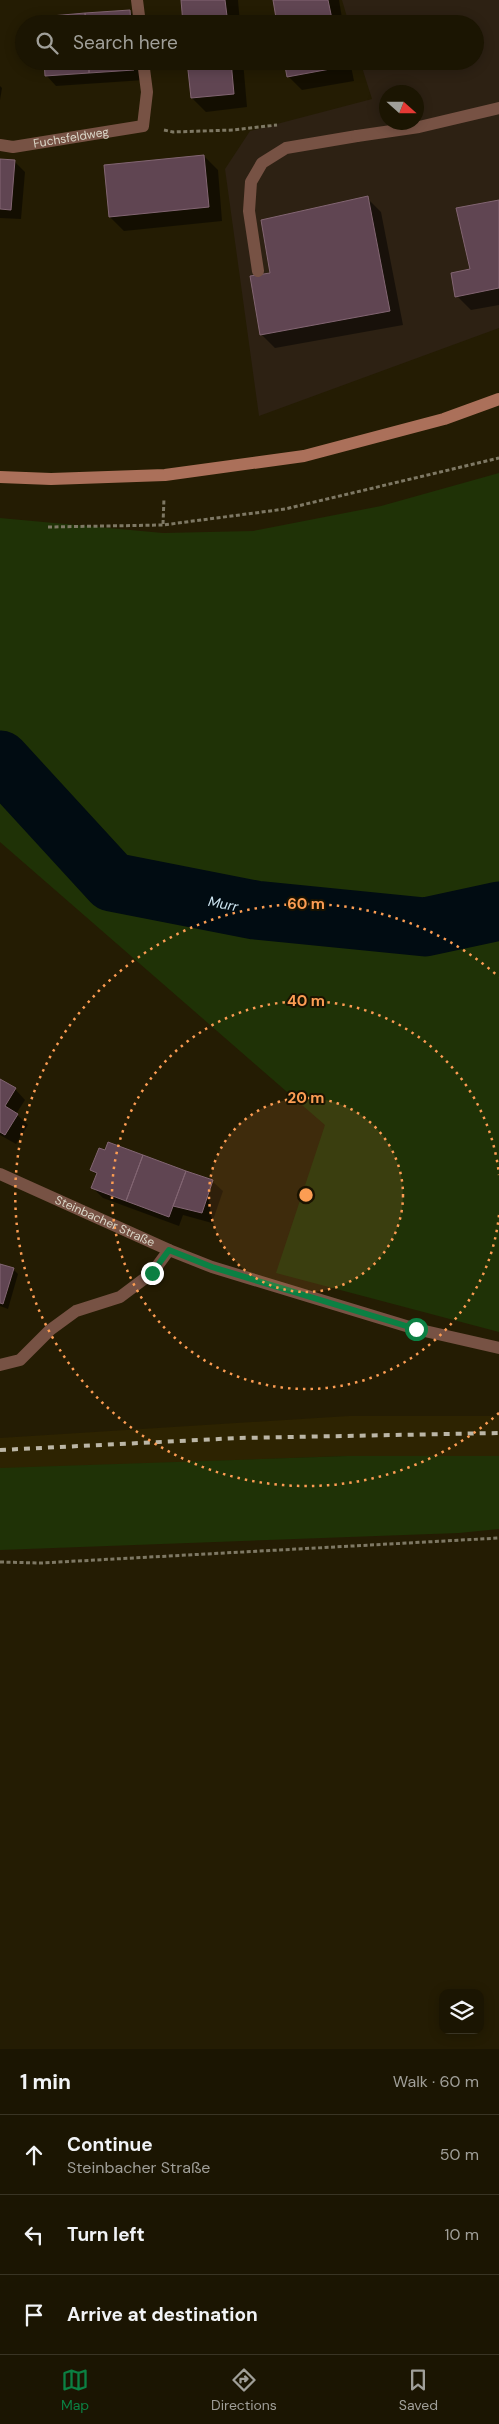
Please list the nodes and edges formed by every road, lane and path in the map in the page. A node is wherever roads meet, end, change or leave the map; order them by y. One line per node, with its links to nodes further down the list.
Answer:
1 (137, 0): 2 (street)
2 (139, 15)
3 (145, 70): 6 (street)
4 (499, 108): 8 (street)
5 (281, 125): 6 (path)
6 (143, 126): 7 (street, Fuchsfeldweg)
7 (0, 145)
8 (258, 271)
9 (499, 399): 11 (street)
10 (499, 458): 12 (path)
11 (0, 477)
12 (48, 528)
13 (0, 1174): 14 (street, Steinbacher Straße)
14 (169, 1250): 15 (street, Steinbacher Straße); 16 (street)
15 (499, 1348)
16 (0, 1364)
17 (499, 1538): 18 (path)
18 (0, 1562)

